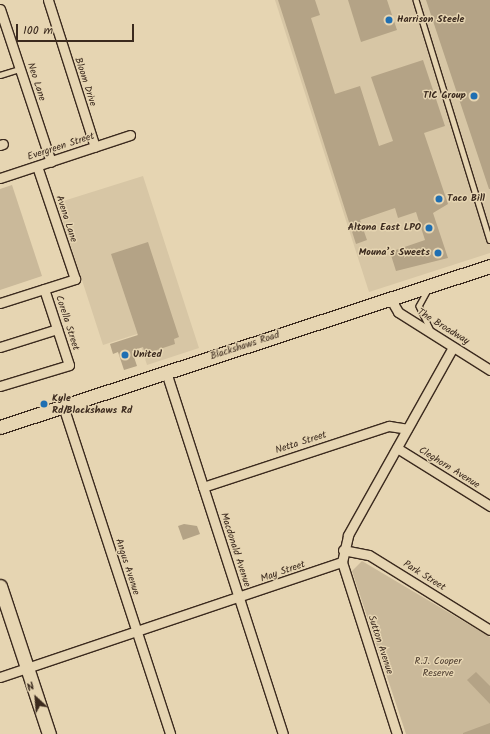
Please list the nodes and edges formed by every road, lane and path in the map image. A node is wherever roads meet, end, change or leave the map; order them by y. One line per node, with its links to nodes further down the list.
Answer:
1 (48, 0): 7 (street, Bloom Drive)
2 (416, 0): 11 (lane)
3 (0, 9): 4 (street, Neo Lane)
4 (20, 68): 5 (lane); 8 (street, Neo Lane)
5 (0, 75)
6 (130, 135): 7 (street, Evergreen Street)
7 (95, 147): 8 (street, Evergreen Street)
8 (51, 162): 9 (street, Evergreen Street)
9 (37, 166): 10 (street, Evergreen Street); 14 (street, Avena Lane)
10 (0, 178)
11 (490, 240)
12 (490, 266): 13 (main road, Blackshaws Road)
13 (431, 285): 15 (main road, Blackshaws Road); 18 (lane)
14 (44, 289): 16 (street); 17 (street, Corella Street)
15 (390, 298): 18 (street, The Broadway); 22 (main road, Blackshaws Road)
16 (0, 303)
17 (57, 329): 20 (street); 23 (street, Corella Street)
18 (434, 335): 19 (street, The Broadway)
19 (453, 347): 21 (street, The Broadway); 26 (street)
20 (0, 348)
21 (490, 370)
22 (166, 372): 24 (main road, Blackshaws Road); 28 (street, Macdonald Avenue)
23 (0, 386)
24 (63, 406): 25 (main road, Blackshaws Road); 35 (street, Angus Avenue)
25 (0, 427)
26 (407, 429): 27 (street); 28 (street, Netta Street)
27 (397, 448): 29 (street, Cleghorn Avenue); 30 (street)
28 (203, 487): 33 (street, Macdonald Avenue)
29 (490, 506)
30 (343, 550): 31 (street); 34 (street, Park Street)
31 (342, 562): 33 (street, May Street); 41 (street, Sutton Avenue)
32 (0, 586): 36 (main road)
33 (240, 599): 35 (street, May Street); 40 (street, Macdonald Avenue)
34 (490, 630)
35 (137, 632): 36 (street, May Street); 39 (street, Angus Avenue)
36 (27, 668): 37 (street, May Street); 38 (main road)
37 (0, 677)
38 (48, 734)
39 (170, 734)
40 (283, 734)
41 (397, 734)

